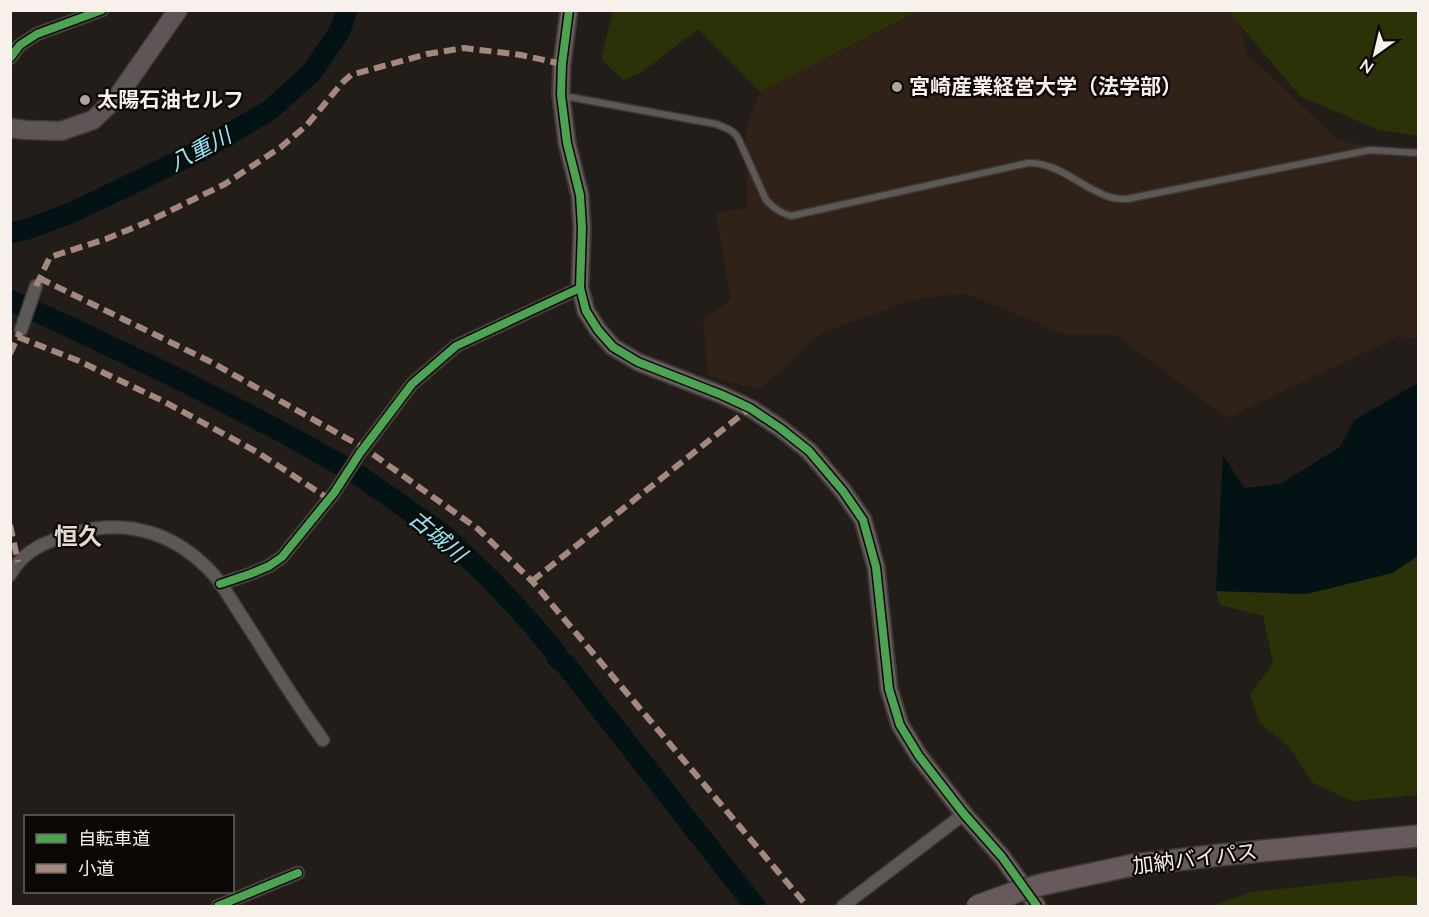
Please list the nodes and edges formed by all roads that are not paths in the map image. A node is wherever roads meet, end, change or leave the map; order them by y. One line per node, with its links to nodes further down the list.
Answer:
1 (102, 10): 4 (street)
2 (178, 10): 6 (main road)
3 (569, 10): 5 (street)
4 (10, 58)
5 (561, 95): 7 (lane); 9 (street)
6 (10, 128)
7 (1419, 153)
8 (36, 286): 10 (street)
9 (580, 288): 12 (street); 14 (street)
10 (17, 334)
11 (10, 575): 12 (street)
12 (220, 584): 13 (street)
13 (322, 740)
14 (964, 814): 18 (street); 20 (street)
15 (1419, 836): 18 (highway, 加納バイパス)
16 (1419, 848): 18 (highway, 加納バイパス)
17 (298, 873): 19 (street)
18 (1044, 896): 21 (highway, 加納バイパス, bridge); 22 (highway, 加納バイパス)
19 (218, 906)
20 (843, 906)
21 (977, 906)
22 (1014, 906)

